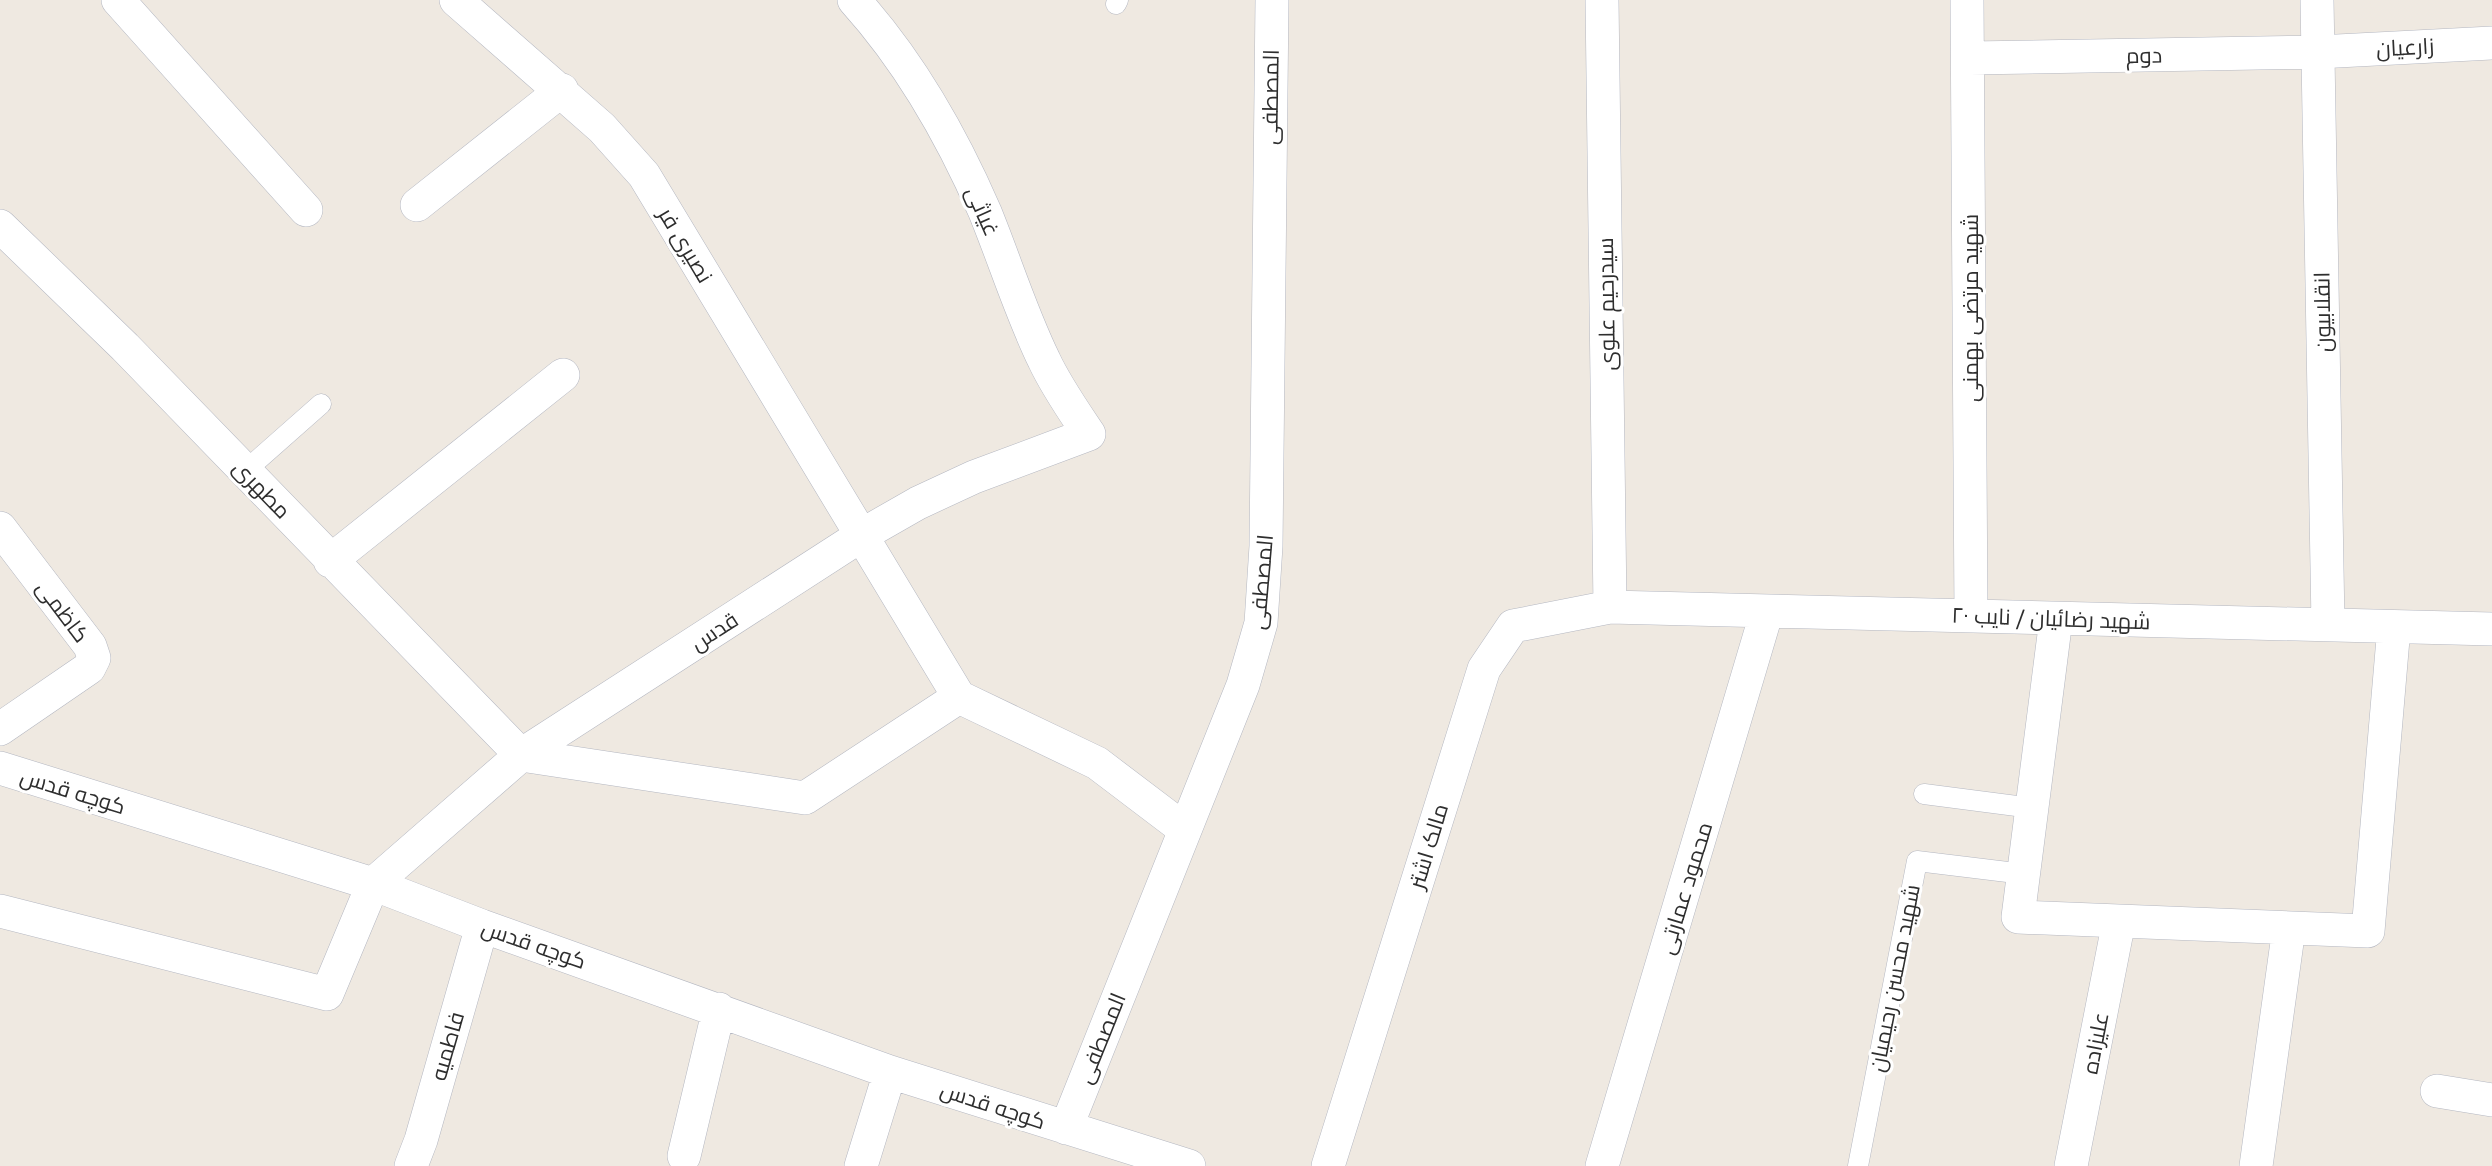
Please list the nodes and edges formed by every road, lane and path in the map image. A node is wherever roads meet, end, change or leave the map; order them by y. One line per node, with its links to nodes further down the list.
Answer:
1 (118, 0): 13 (street)
2 (456, 0): 11 (street, نصیری فر)
3 (854, 0): 17 (street, غیاثی)
4 (1272, 0): 35 (street, المصطفی)
5 (1602, 0): 22 (street, سیدرحیم علوی)
6 (1967, 0): 10 (street, شهید مرتضی بهمنی)
7 (2317, 0): 9 (street, انقلابیون)
8 (2492, 43): 9 (street, زارعیان)
9 (2318, 52): 10 (street, دوم); 26 (street, انقلابیون)
10 (1970, 58): 24 (street, شهید مرتضی بهمنی)
11 (562, 90): 12 (street); 20 (street, نصیری فر)
12 (417, 205)
13 (306, 210)
14 (0, 225): 18 (street, مطهری)
15 (563, 375): 21 (street)
16 (321, 404): 18 (lane)
17 (1089, 434): 20 (street, قدس)
18 (244, 472): 21 (street, مطهری)
19 (0, 528): 30 (street, کاظمی)
20 (862, 535): 29 (street, نصیری فر); 31 (street, قدس)
21 (330, 561): 31 (street, مطهری)
22 (1610, 607): 23 (street, شهید رضائیان / نایب ۲۰); 51 (street, مالک اشتر)
23 (1767, 611): 24 (street, شهید رضائیان / نایب ۲۰); 52 (street, محمود عمارتی)
24 (1971, 616): 25 (street, شهید رضائیان / نایب ۲۰)
25 (2056, 619): 26 (street, شهید رضائیان / نایب ۲۰); 34 (street)
26 (2328, 624): 27 (street, شهید رضائیان / نایب ۲۰)
27 (2394, 627): 28 (street, شهید رضائیان / نایب ۲۰); 41 (street)
28 (2492, 629)
29 (959, 697): 31 (street); 35 (street)
30 (0, 729)
31 (521, 755): 37 (street, قدس)
32 (0, 768): 37 (street, کوچه قدس)
33 (1924, 794): 34 (lane)
34 (2032, 808): 36 (street)
35 (1184, 829): 46 (street, المصطفی)
36 (2024, 874): 39 (street); 53 (lane, شهید محسن رحیمیان)
37 (373, 884): 38 (street); 40 (street, کوچه قدس)
38 (0, 911)
39 (2119, 921): 41 (street); 54 (street, علیزاده)
40 (482, 926): 42 (street, کوچه قدس); 48 (street, فاطمیه)
41 (2289, 928): 55 (street)
42 (719, 1009): 43 (street, کوچه قدس); 47 (street)
43 (890, 1072): 46 (street, کوچه قدس); 49 (street)
44 (2437, 1091): 45 (street)
45 (2492, 1100)
46 (1066, 1128): 50 (street, کوچه قدس)
47 (684, 1155)
48 (411, 1166)
49 (861, 1166)
50 (1189, 1166)
51 (1328, 1166)
52 (1602, 1166)
53 (1858, 1166)
54 (2071, 1166)
55 (2256, 1166)

